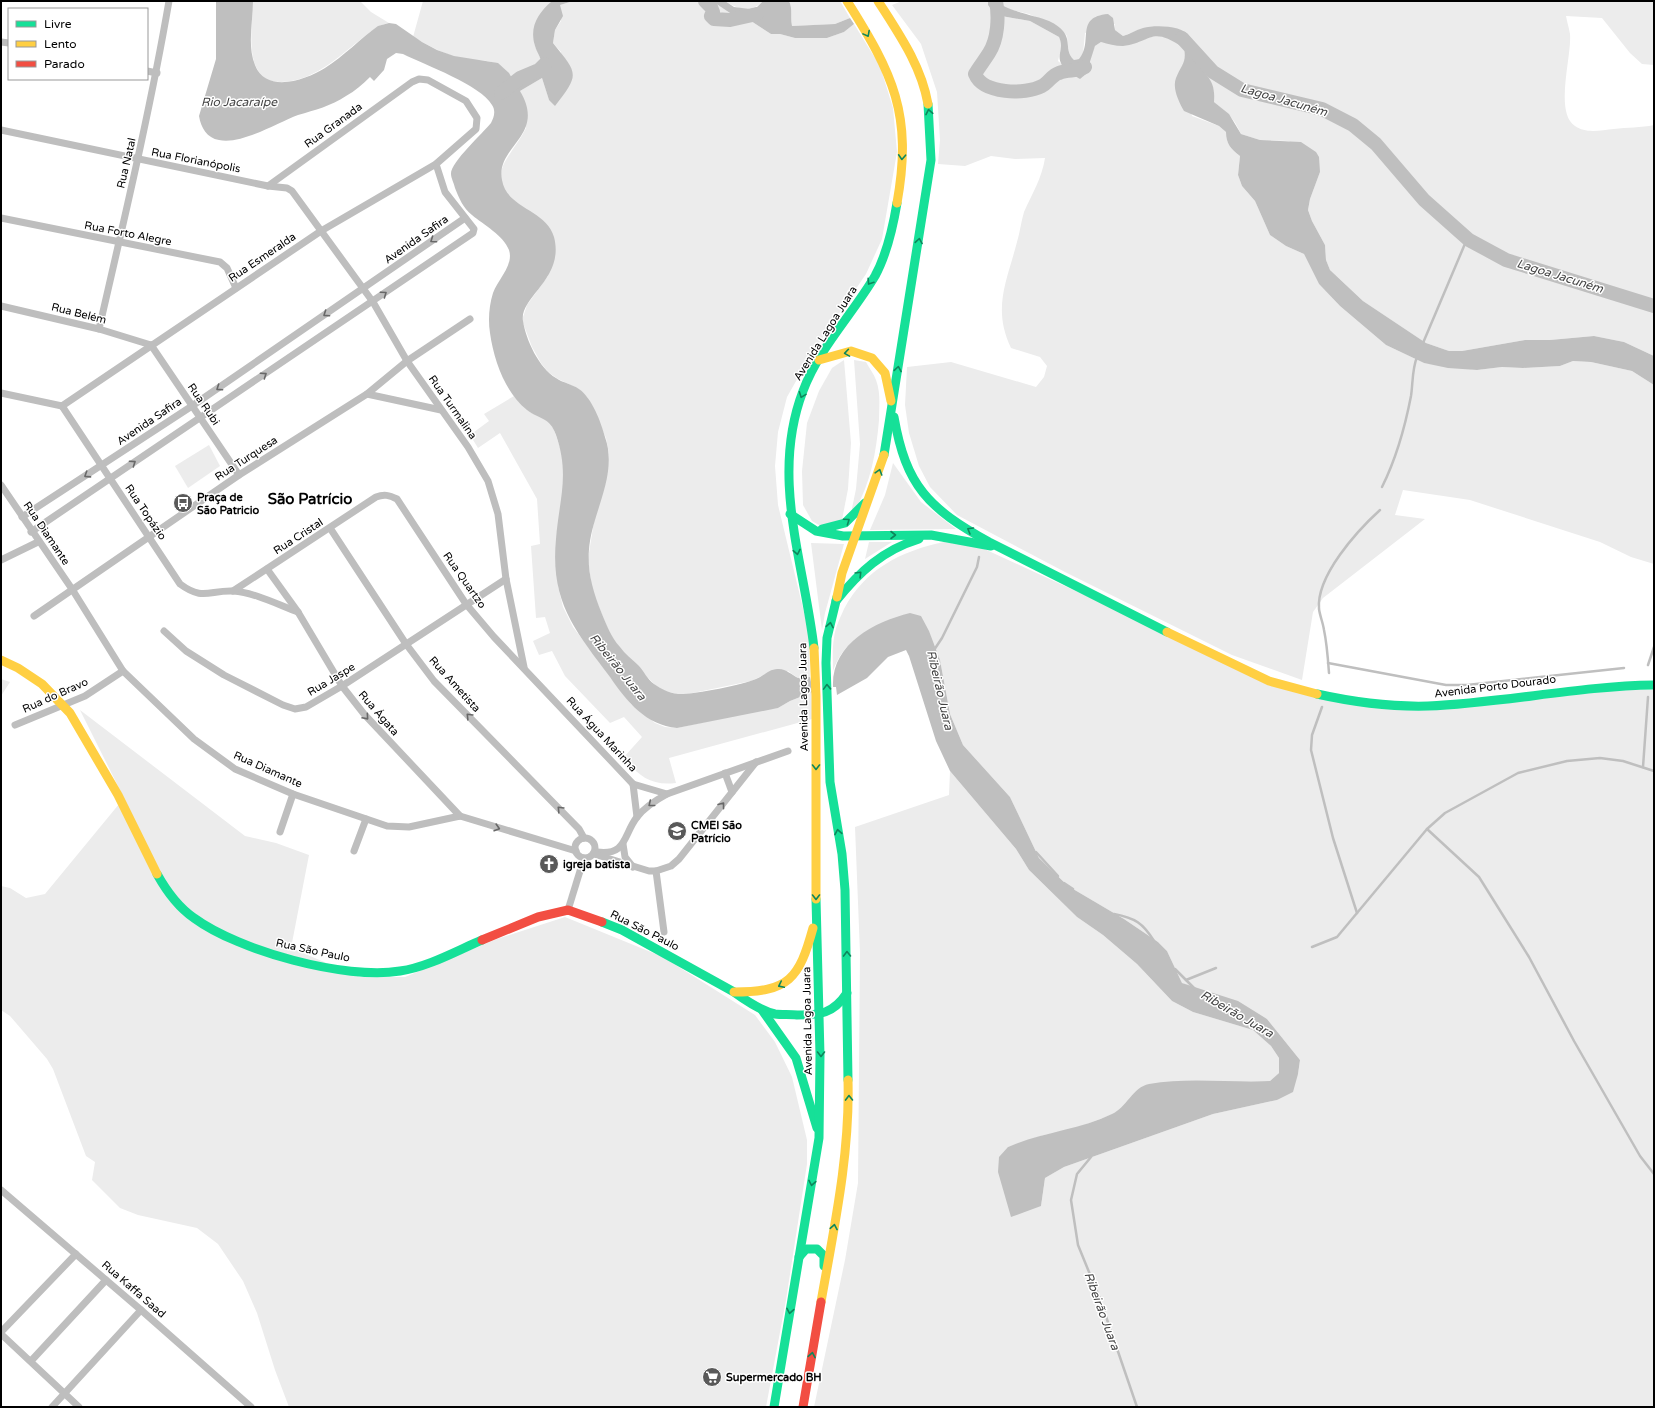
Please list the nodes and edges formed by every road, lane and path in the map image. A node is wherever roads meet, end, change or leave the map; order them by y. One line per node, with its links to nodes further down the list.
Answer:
1 (169, 1): 5 (street, Rua Natal)
2 (847, 1): 23 (main road, Avenida Lagoa Juara, one-way to 23)
3 (878, 1): 29 (main road, one-way to 3)
4 (148, 71): 5 (street)
5 (156, 73): 8 (street, Rua Natal)
6 (412, 82): 9 (street, Rua Esmeralda); 10 (street, Rua Granada)
7 (1, 130): 8 (street, Rua Florianópolis)
8 (138, 159): 10 (street, Rua Florianópolis); 15 (street, Rua Natal)
9 (436, 164): 13 (street); 14 (street, Rua Esmeralda)
10 (268, 186): 11 (street, Rua Florianópolis)
11 (292, 191): 14 (street, Rua Turmalina)
12 (1, 218): 15 (street, Rua Forto Alegre)
13 (465, 218): 17 (street, Avenida Safira, one-way to 17); 18 (street, Avenida Safira, one-way to 13)
14 (321, 231): 16 (street, Rua Esmeralda); 17 (street, Rua Turmalina)
15 (119, 243): 16 (street, Rua Forto Alegre); 21 (street, Rua Natal)
16 (236, 288): 22 (street, Rua Esmeralda)
17 (363, 289): 18 (street, Rua Turmalina); 28 (street, Avenida Safira, one-way to 28)
18 (373, 302): 24 (street, Rua Turmalina); 31 (street, Avenida Safira, one-way to 18)
19 (1, 306): 21 (street, Rua Belém)
20 (470, 319): 24 (street, Rua Turquesa)
21 (99, 329): 22 (street, Rua Belém)
22 (151, 345): 27 (street, Rua Esmeralda); 28 (street, Rua Rubi)
23 (819, 360): 29 (main road, one-way to 23); 38 (main road, Avenida Lagoa Juara, one-way to 38)
24 (407, 361): 26 (street, Rua Turquesa); 30 (street, Rua Turmalina)
25 (1, 393): 27 (street)
26 (367, 394): 30 (street); 33 (street, Rua Turquesa)
27 (62, 406): 32 (street, Rua Topázio)
28 (192, 406): 31 (street, Rua Rubi); 32 (street, Avenida Safira)
29 (892, 407): 36 (main road, one-way to 29); 47 (main road, one-way to 29)
30 (441, 410): 50 (street, Rua Turmalina)
31 (200, 418): 33 (street, Rua Rubi); 34 (street, Avenida Safira, one-way to 31)
32 (101, 466): 34 (street, Rua Topázio); 39 (street, Avenida Safira, one-way to 39)
33 (239, 475): 45 (street, Rua Turquesa)
34 (110, 479): 42 (street, Avenida Safira); 45 (street, Rua Topázio)
35 (2, 486): 39 (street, Rua Diamante)
36 (870, 498): 41 (main road, one-way to 36); 43 (main road)
37 (397, 499): 40 (street, Rua Cristal); 53 (street, Rua Quartzo)
38 (790, 514): 41 (main road); 86 (main road, Avenida Lagoa Juara, one-way to 86)
39 (22, 518): 42 (street, Rua Diamante)
40 (330, 528): 49 (street, Rua Cristal); 58 (street, Rua Ametista)
41 (816, 531): 43 (main road)
42 (31, 532): 46 (street, Rua Diamante)
43 (855, 535): 44 (main road, one-way to 44); 54 (main road)
44 (931, 535): 47 (main road); 54 (main road, one-way to 44)
45 (150, 537): 51 (street, Rua Turquesa); 52 (street, Rua Topázio)
46 (38, 542): 48 (street); 51 (street, Rua Diamante)
47 (1003, 549): 62 (main road, Avenida Porto Dourado)
48 (1, 560)
49 (267, 569): 52 (street, Rua Cristal); 55 (street, Rua Ágata)
50 (506, 579): 53 (street, Rua Jaspe); 60 (street, Rua Turmalina)
51 (72, 589): 56 (street, Rua Turquesa); 61 (street, Rua Diamante)
52 (233, 591): 55 (street)
53 (466, 604): 58 (street, Rua Jaspe); 60 (street, Rua Quartzo)
54 (834, 604): 89 (main road, one-way to 54)
55 (298, 612): 63 (street, Rua Ágata)
56 (34, 616)
57 (164, 631): 63 (street, Rua Jaspe)
58 (406, 644): 63 (street, Rua Jaspe); 77 (street, Rua Ametista, one-way to 58)
59 (1, 660): 64 (main road, Rua São Paulo)
60 (524, 667): 69 (street, Rua Água Marinha)
61 (123, 671): 64 (street, Rua do Bravo); 71 (street, Rua Diamante)
62 (1654, 685)
63 (342, 686): 73 (street, Rua Ágata, one-way to 73)
64 (63, 704): 65 (street, Rua do Bravo); 85 (main road, Rua São Paulo)
65 (15, 725)
66 (788, 751): 67 (street)
67 (756, 762): 68 (street); 70 (street)
68 (725, 773): 70 (street); 72 (street)
69 (633, 784): 72 (street, Rua Água Marinha); 74 (street)
70 (732, 792): 84 (street, one-way to 70)
71 (293, 794): 75 (street, Rua Diamante); 76 (street)
72 (667, 794): 74 (street, one-way to 74)
73 (460, 816): 75 (street, Rua Diamante); 80 (street, Rua Diamante, one-way to 80)
74 (637, 817): 78 (street)
75 (366, 818): 79 (street)
76 (280, 832)
77 (584, 838): 80 (street); 81 (street)
78 (623, 844): 81 (street); 83 (street)
79 (354, 851)
80 (576, 851): 82 (street)
81 (594, 853): 82 (street); 83 (street)
82 (584, 858): 85 (street)
83 (633, 867): 84 (street)
84 (656, 871): 87 (street)
85 (568, 910): 88 (main road, Rua São Paulo)
86 (816, 916): 88 (main road, one-way to 88); 91 (main road, Avenida Lagoa Juara)
87 (664, 932)
88 (734, 992): 90 (main road, Rua São Paulo)
89 (847, 993): 91 (main road); 97 (main road, one-way to 89)
90 (762, 1010): 91 (main road, Rua São Paulo); 92 (main road)
91 (820, 1015): 92 (main road, Avenida Lagoa Juara, one-way to 92)
92 (819, 1138): 95 (main road, Avenida Lagoa Juara, one-way to 95)
93 (1, 1190): 94 (street, Rua Kaffa Saad)
94 (76, 1254): 96 (street, Rua Kaffa Saad); 99 (street)
95 (799, 1257): 97 (main road); 105 (main road, Avenida Lagoa Juara, one-way to 105)
96 (106, 1280): 98 (street, Rua Kaffa Saad); 100 (street)
97 (821, 1305): 106 (main road, one-way to 97)
98 (142, 1310): 101 (street); 104 (street, Rua Kaffa Saad)
99 (1, 1333): 100 (street)
100 (31, 1361): 101 (street)
101 (66, 1393): 102 (street); 103 (street)
102 (52, 1407)
103 (79, 1407)
104 (251, 1407)
105 (774, 1407)
106 (803, 1407)

